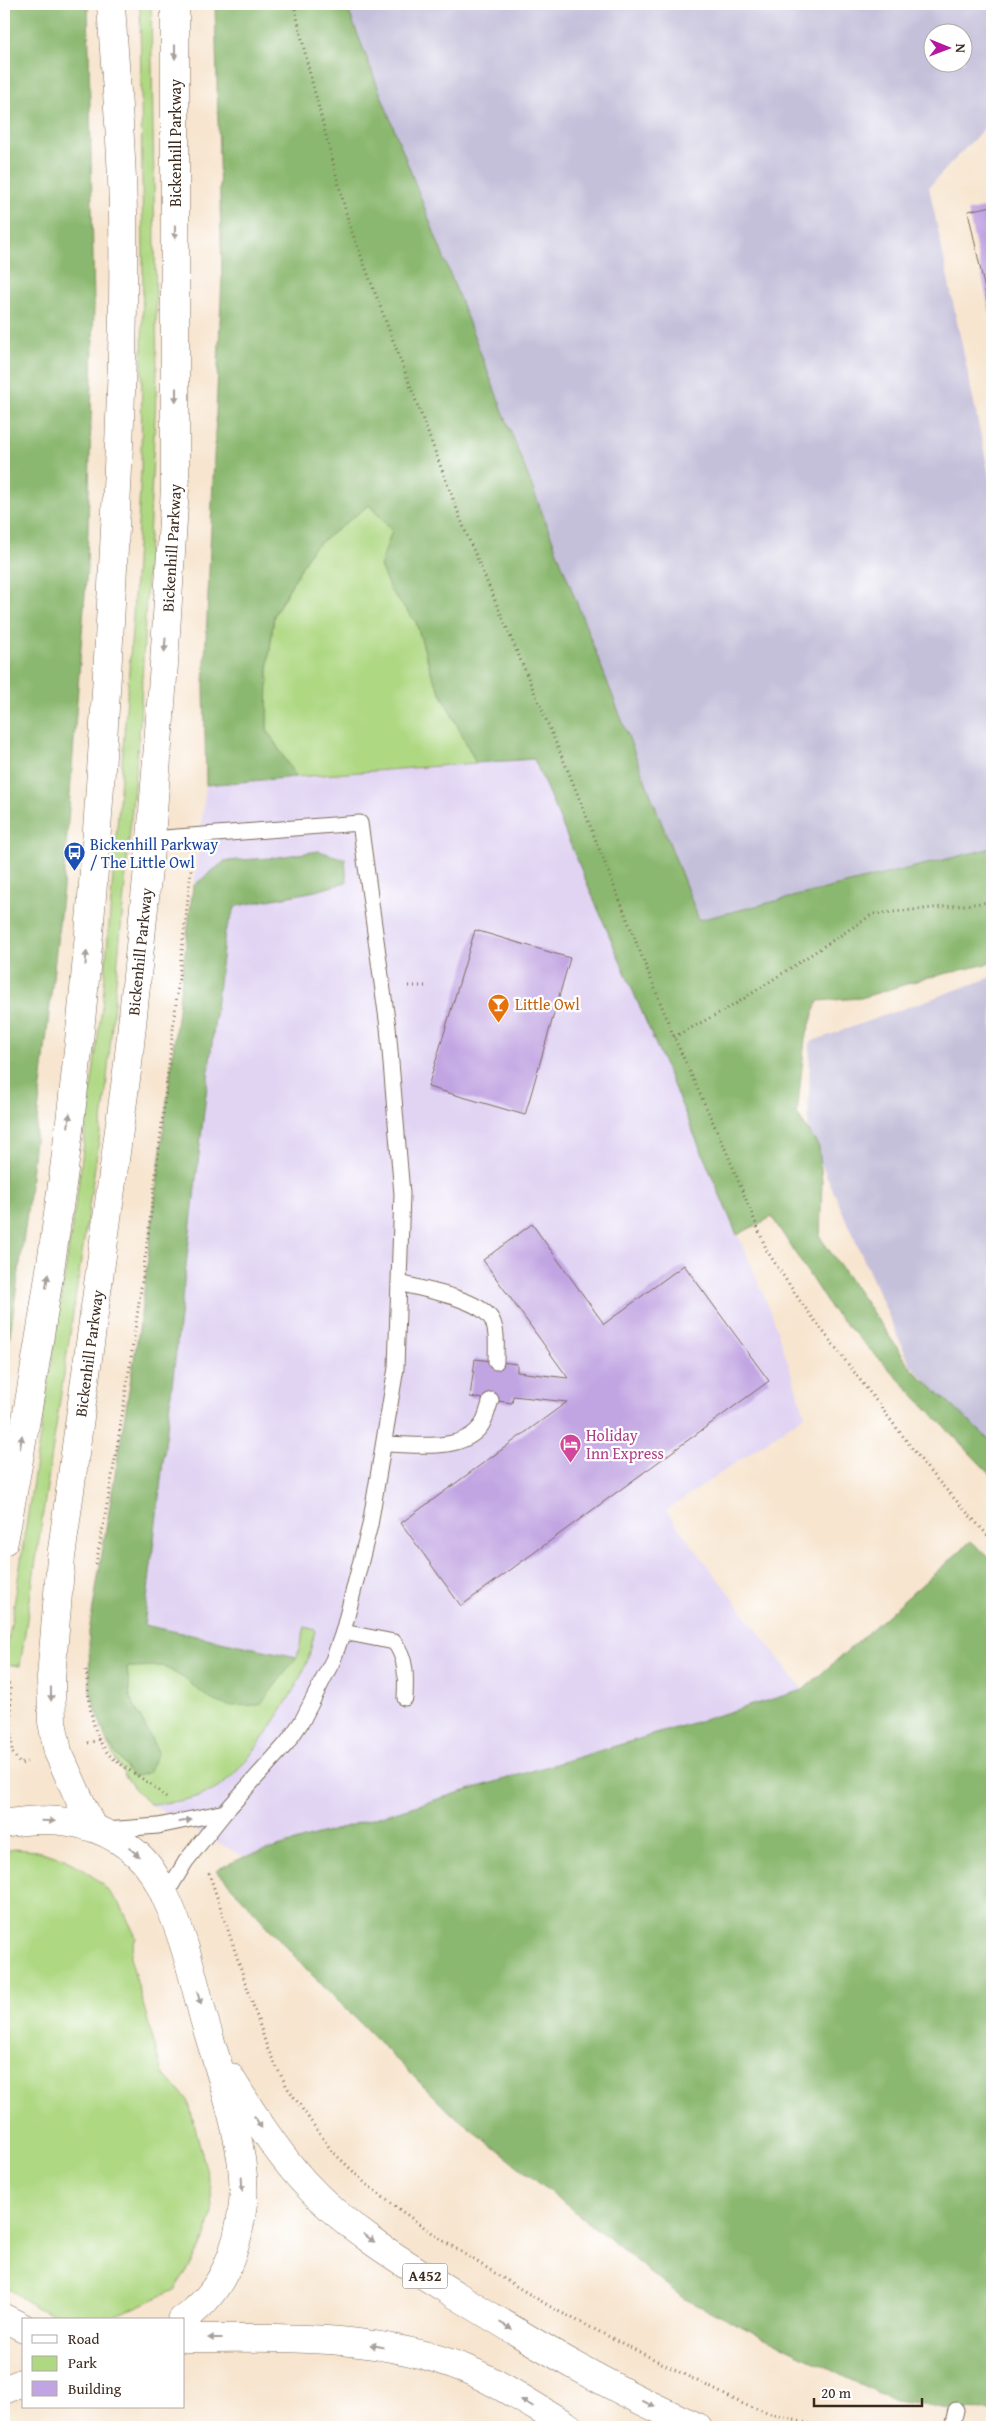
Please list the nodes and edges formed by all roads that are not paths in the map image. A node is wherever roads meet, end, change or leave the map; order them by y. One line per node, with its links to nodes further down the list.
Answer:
1 (111, 4): 8 (main road, one-way to 1)
2 (175, 4): 3 (main road, Bickenhill Parkway, one-way to 3)
3 (151, 839): 4 (lane); 13 (main road, Bickenhill Parkway, one-way to 13)
4 (400, 1283): 5 (lane); 7 (lane)
5 (496, 1362)
6 (491, 1400): 7 (lane)
7 (385, 1444): 9 (lane)
8 (4, 1541)
9 (343, 1632): 10 (lane); 11 (lane)
10 (405, 1698)
11 (225, 1812): 13 (lane, one-way to 11); 14 (lane)
12 (4, 1824): 13 (main road, one-way to 13)
13 (97, 1829): 14 (main road, one-way to 14)
14 (166, 1896): 15 (main road, one-way to 15)
15 (214, 2051): 17 (main road, one-way to 17); 24 (main road, A452, one-way to 24)
16 (4, 2318): 18 (main road)
17 (184, 2318)
18 (22, 2327)
19 (185, 2338): 23 (main road, one-way to 19)
20 (22, 2383): 21 (main road)
21 (4, 2390)
22 (956, 2410): 25 (lane)
23 (570, 2427)
24 (698, 2427)
25 (952, 2427)

